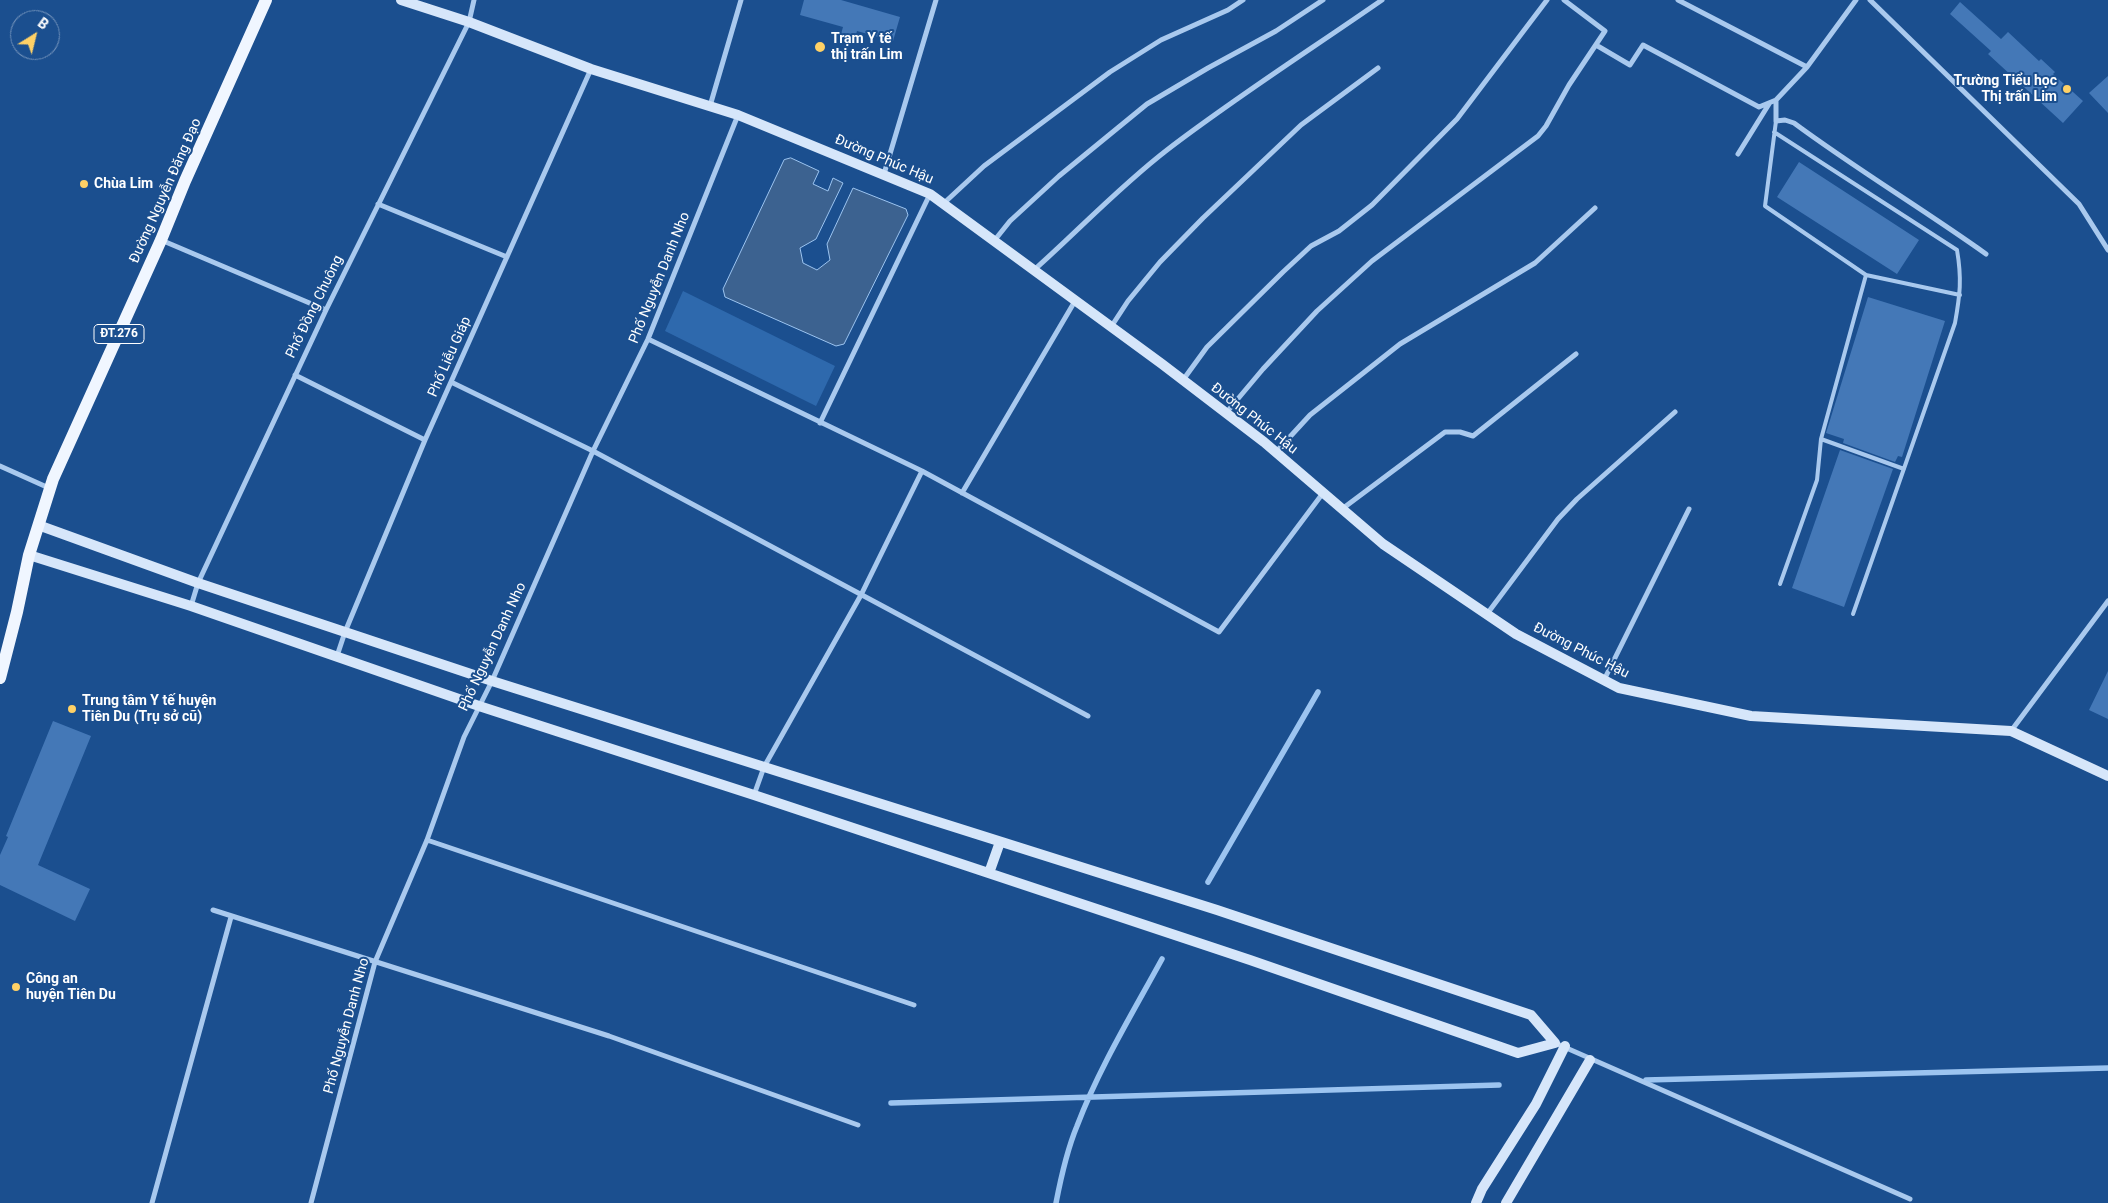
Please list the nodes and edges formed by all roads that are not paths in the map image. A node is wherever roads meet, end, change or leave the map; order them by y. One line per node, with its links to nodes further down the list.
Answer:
1 (266, 0): 31 (main road, Đường Nguyễn Đăng Đạo / ĐT.276)
2 (401, 0): 14 (street, Đường Phúc Hậu)
3 (474, 0): 14 (street, Phố Đồng Chuông)
4 (741, 0): 21 (street)
5 (936, 0): 26 (street)
6 (1243, 0): 29 (street)
7 (1323, 0): 32 (street)
8 (1382, 0): 36 (street)
9 (1547, 0): 45 (street)
10 (1564, 0): 15 (street)
11 (1856, 0): 16 (street)
12 (1870, 0): 33 (street)
13 (1681, 1): 16 (street)
14 (468, 22): 18 (street, Đường Phúc Hậu); 28 (street, Phố Đồng Chuông)
15 (1596, 45): 20 (street); 48 (street)
16 (1807, 67): 19 (street)
17 (1378, 68): 41 (street)
18 (591, 69): 21 (street, Đường Phúc Hậu); 35 (street, Phố Liễu Giáp)
19 (1776, 100): 20 (street); 23 (street)
20 (1769, 103): 25 (street)
21 (710, 106): 22 (street, Đường Phúc Hậu)
22 (738, 116): 26 (street, Đường Phúc Hậu); 42 (street, Phố Nguyễn Danh Nho)
23 (1776, 121): 24 (lane); 34 (street)
24 (1774, 132): 37 (lane); 38 (lane)
25 (1738, 154)
26 (884, 174): 27 (street, Đường Phúc Hậu)
27 (930, 194): 29 (street, Đường Phúc Hậu); 49 (street)
28 (378, 204): 35 (street); 40 (street, Phố Đồng Chuông)
29 (943, 204): 32 (street, Đường Phúc Hậu)
30 (1595, 208): 53 (street)
31 (161, 240): 40 (street); 57 (main road, Đường Nguyễn Đăng Đạo / ĐT.276)
32 (994, 241): 36 (street, Đường Phúc Hậu)
33 (2108, 250)
34 (1986, 254)
35 (507, 257): 46 (street, Phố Liễu Giáp)
36 (1034, 270): 39 (street, Đường Phúc Hậu)
37 (1866, 276): 38 (lane); 50 (lane)
38 (1960, 296): 55 (lane)
39 (1075, 301): 41 (street, Đường Phúc Hậu); 58 (street)
40 (326, 310): 44 (street, Phố Đồng Chuông)
41 (1111, 327): 45 (street, Đường Phúc Hậu)
42 (648, 339): 49 (street); 52 (street, Phố Nguyễn Danh Nho)
43 (1576, 354): 60 (street)
44 (295, 374): 51 (street); 64 (street, Phố Đồng Chuông)
45 (1183, 380): 48 (street, Đường Phúc Hậu)
46 (451, 382): 51 (street, Phố Liễu Giáp); 52 (street)
47 (1675, 412): 69 (street)
48 (1226, 413): 53 (street, Đường Phúc Hậu)
49 (820, 423): 56 (street)
50 (1821, 439): 55 (lane); 65 (lane)
51 (426, 440): 71 (street, Phố Liễu Giáp)
52 (593, 451): 66 (street); 75 (street, Phố Nguyễn Danh Nho)
53 (1276, 452): 59 (street, Đường Phúc Hậu)
54 (0, 466): 57 (street)
55 (1904, 469): 70 (lane)
56 (922, 471): 58 (street); 66 (street)
57 (50, 489): 62 (main road, Đường Nguyễn Đăng Đạo / ĐT.276)
58 (962, 493): 59 (street)
59 (1323, 493): 60 (street, Đường Phúc Hậu)
60 (1342, 509): 69 (street, Đường Phúc Hậu)
61 (1689, 509): 74 (street)
62 (38, 525): 63 (main road, Đường Nguyễn Đăng Đạo / ĐT.276); 64 (street)
63 (29, 556): 68 (street); 73 (main road, Đường Nguyễn Đăng Đạo / ĐT.276)
64 (198, 583): 68 (street, Phố Đồng Chuông); 71 (street)
65 (1780, 584)
66 (861, 595): 77 (street); 79 (street)
67 (2108, 601): 78 (street)
68 (190, 606): 72 (street)
69 (1487, 614): 74 (street, Đường Phúc Hậu)
70 (1853, 614)
71 (345, 632): 72 (street, Phố Liễu Giáp); 75 (street)
72 (336, 656): 76 (street)
73 (0, 678)
74 (1604, 680): 78 (street, Đường Phúc Hậu)
75 (492, 681): 76 (street, Phố Nguyễn Danh Nho); 79 (street)
76 (479, 706): 81 (street); 82 (street, Phố Nguyễn Danh Nho)
77 (1088, 716)
78 (2011, 731): 80 (street, Đường Phúc Hậu)
79 (764, 767): 81 (street); 83 (street)
80 (2108, 776)
81 (754, 795): 84 (street)
82 (427, 840): 87 (street, Phố Nguyễn Danh Nho); 88 (street)
83 (1000, 842): 84 (street); 89 (street)
84 (989, 873): 89 (street)
85 (212, 910): 86 (street)
86 (231, 917): 87 (street); 93 (street)
87 (375, 962): 91 (street); 94 (street, Phố Nguyễn Danh Nho)
88 (914, 1005)
89 (1560, 1045): 90 (street); 95 (street)
90 (1590, 1060): 92 (street); 96 (street)
91 (858, 1125)
92 (1910, 1198)
93 (152, 1203)
94 (311, 1203)
95 (1476, 1203)
96 (1506, 1203)

